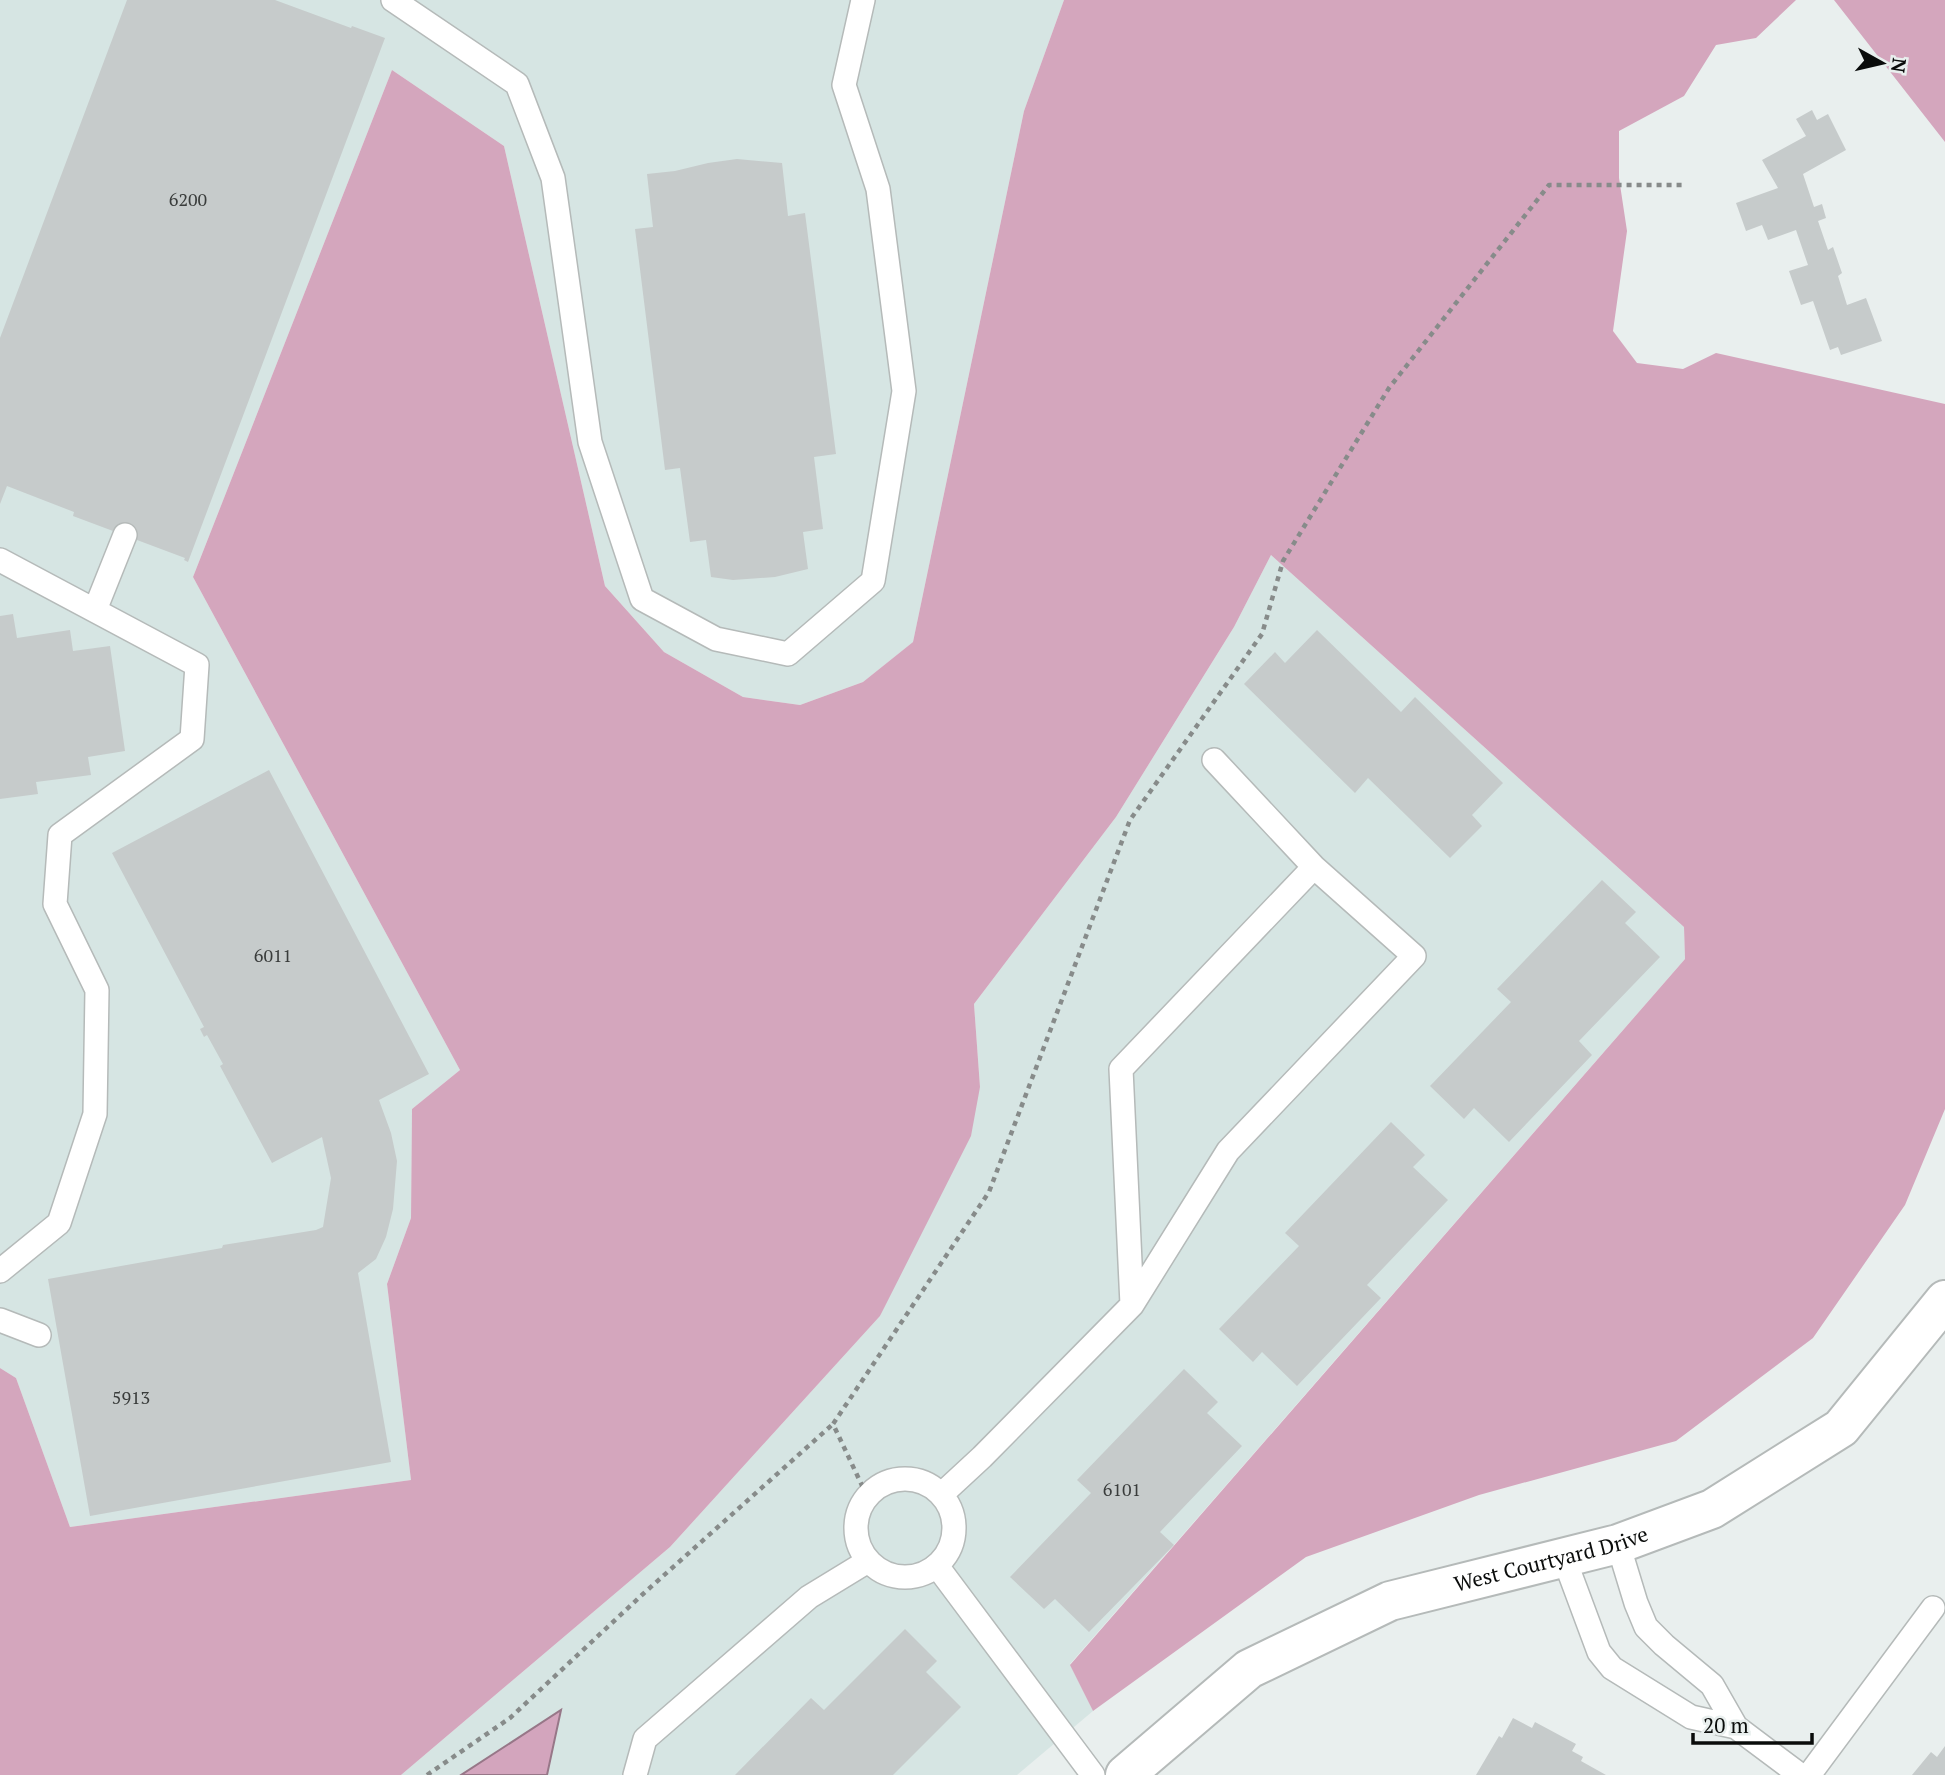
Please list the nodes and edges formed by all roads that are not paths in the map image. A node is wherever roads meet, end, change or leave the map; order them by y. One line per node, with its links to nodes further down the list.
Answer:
1 (393, 0): 2 (lane)
2 (863, 0)
3 (125, 535): 5 (lane)
4 (0, 560): 5 (lane)
5 (94, 610): 8 (lane)
6 (1214, 760): 7 (lane)
7 (1314, 867): 10 (lane); 10 (lane)
8 (0, 1271)
9 (1945, 1300): 14 (street, West Courtyard Drive)
10 (1132, 1304): 13 (lane)
11 (0, 1320): 12 (lane)
12 (39, 1335)
13 (942, 1494): 16 (lane); 17 (lane)
14 (1618, 1544): 15 (street, West Courtyard Drive); 19 (lane)
15 (1564, 1558): 19 (lane); 22 (street, West Courtyard Drive)
16 (868, 1561): 17 (lane); 20 (lane)
17 (937, 1566): 21 (lane)
18 (1933, 1608): 24 (lane)
19 (1736, 1727): 23 (lane)
20 (635, 1775)
21 (1093, 1775)
22 (1125, 1775)
23 (1800, 1775)
24 (1809, 1775)

